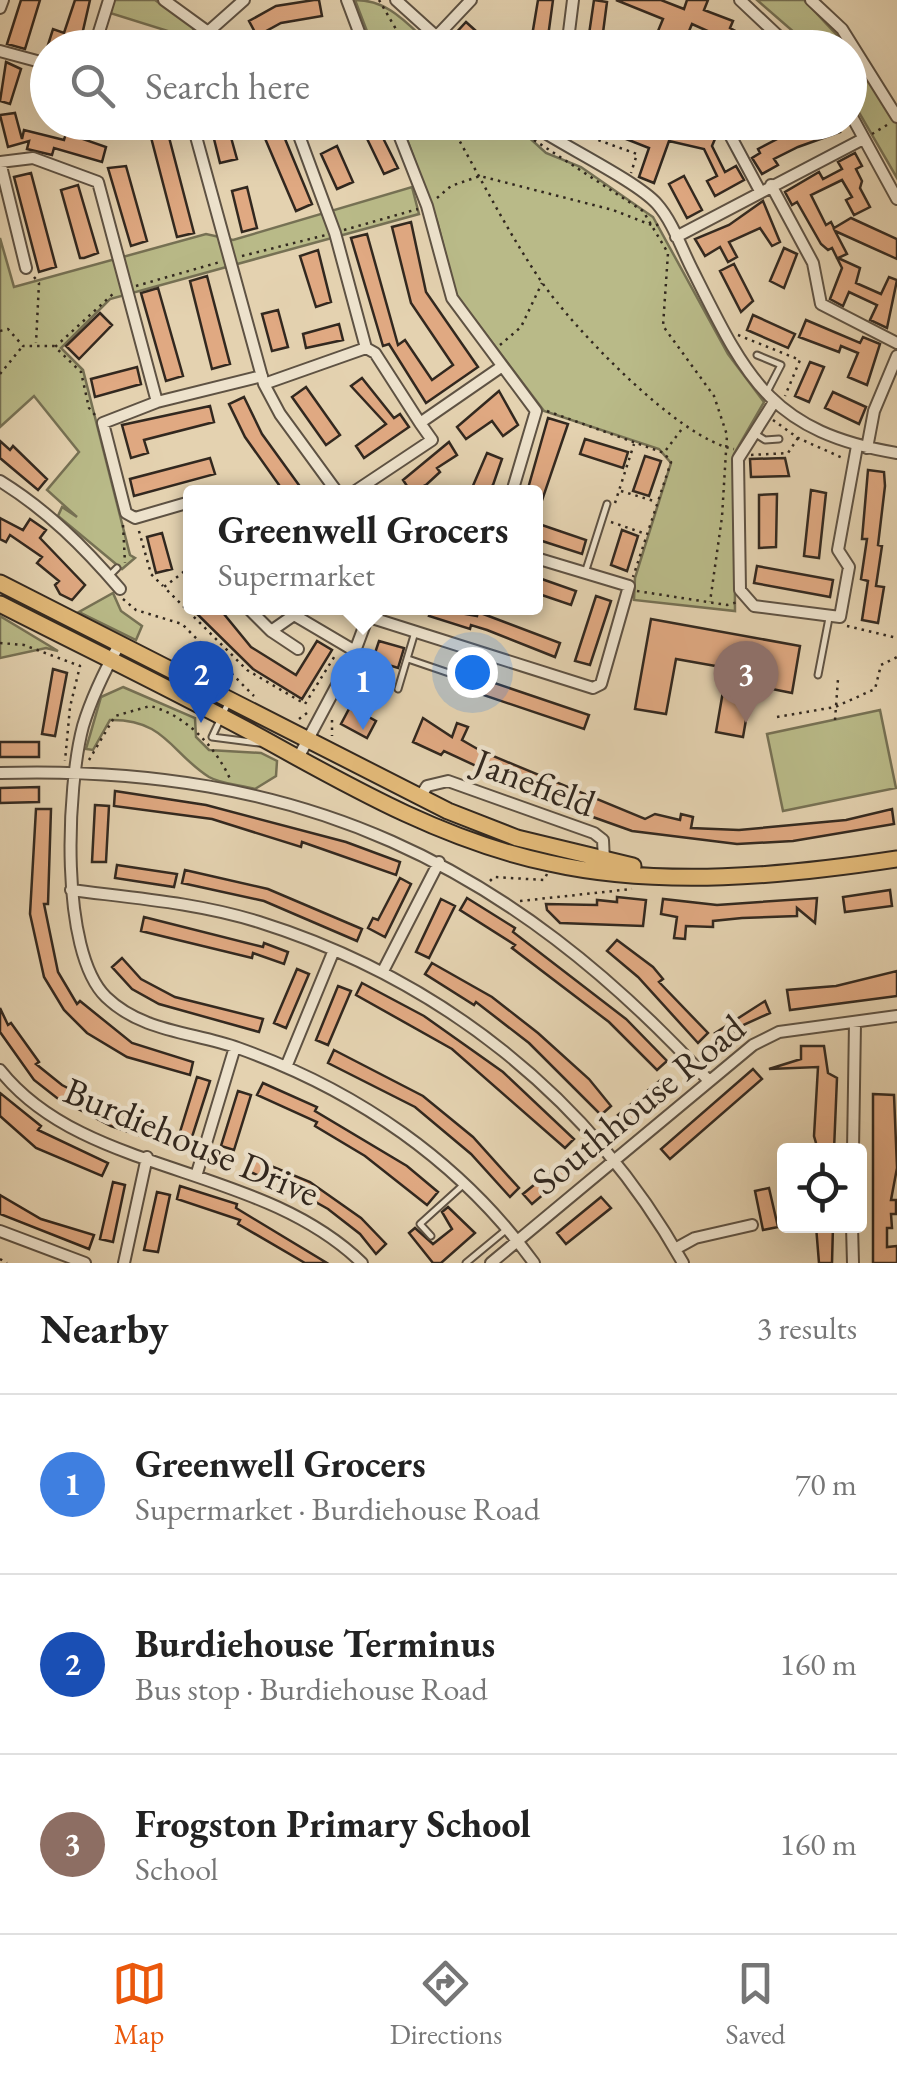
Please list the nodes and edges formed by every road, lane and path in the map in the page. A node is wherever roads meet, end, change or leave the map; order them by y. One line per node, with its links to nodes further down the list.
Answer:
1 (3, 0): 12 (street)
2 (109, 0): 13 (street)
3 (164, 0): 14 (street)
4 (244, 0): 15 (street)
5 (347, 0): 16 (street)
6 (378, 0): 17 (path)
7 (396, 0): 18 (street)
8 (471, 0): 19 (street)
9 (573, 0): 20 (street)
10 (740, 0): 21 (street)
11 (812, 0): 22 (street)
12 (0, 8)
13 (100, 30)
14 (205, 30)
15 (210, 30)
16 (358, 30)
17 (396, 30)
18 (430, 30)
19 (443, 30)
20 (569, 30)
21 (771, 30)
22 (843, 30)
23 (0, 50): 24 (street)
24 (30, 59)
25 (867, 69): 26 (street)
26 (897, 118): 27 (path)
27 (867, 137)
28 (197, 140): 48 (street)
29 (301, 140): 46 (street)
30 (401, 140): 43 (street)
31 (459, 140): 39 (path)
32 (554, 140): 45 (path)
33 (559, 140): 40 (street)
34 (588, 140): 40 (path)
35 (735, 140): 41 (street)
36 (861, 140): 41 (street)
37 (864, 140): 42 (street)
38 (0, 162): 49 (street); 51 (street)
39 (480, 176): 43 (path); 45 (path); 50 (path)
40 (628, 184): 44 (street)
41 (766, 188): 47 (street); 54 (street)
42 (897, 199)
43 (426, 206): 46 (path); 58 (street)
44 (667, 220): 45 (path); 47 (street)
45 (654, 226): 78 (path)
46 (335, 233): 48 (path); 57 (street)
47 (676, 237): 66 (street)
48 (230, 259): 51 (path); 65 (street)
49 (26, 268): 53 (path)
50 (542, 284): 58 (path); 72 (path)
51 (125, 289): 56 (path); 67 (street)
52 (0, 331): 55 (path)
53 (36, 343): 55 (path); 56 (path)
54 (897, 343)
55 (23, 346): 62 (path)
56 (56, 346): 70 (path)
57 (366, 348): 65 (street); 71 (street)
58 (490, 352): 63 (street)
59 (757, 355): 66 (lane)
60 (897, 356): 77 (street)
61 (0, 360): 62 (path)
62 (6, 365): 64 (path)
63 (501, 366): 68 (street); 71 (street)
64 (0, 374)
65 (263, 380): 67 (street); 84 (street)
66 (770, 398): 69 (street); 77 (street)
67 (157, 402): 70 (street)
68 (536, 411): 76 (path); 86 (street)
69 (764, 412): 73 (street); 74 (path)
70 (103, 423): 91 (street)
71 (420, 423): 85 (street)
72 (684, 428): 78 (path); 80 (path)
73 (752, 432): 75 (lane); 79 (street)
74 (798, 438): 79 (path); 82 (path)
75 (779, 439)
76 (634, 442): 80 (path); 87 (path)
77 (862, 447): 81 (street); 82 (street)
78 (727, 448): 79 (path); 103 (path)
79 (740, 451): 102 (street)
80 (664, 453): 88 (path)
81 (897, 453)
82 (853, 462): 110 (street)
83 (0, 482): 95 (street)
84 (332, 485)
85 (364, 485)
86 (514, 485)
87 (619, 490): 88 (path); 90 (path)
88 (658, 502): 93 (path)
89 (183, 504): 91 (street)
90 (610, 505): 92 (lane)
91 (131, 516): 95 (path); 99 (path)
92 (602, 520): 93 (path); 97 (lane)
93 (648, 534): 101 (path)
94 (543, 560): 97 (street)
95 (113, 572): 100 (street)
96 (183, 572): 99 (path)
97 (585, 572): 101 (street)
98 (0, 583): 115 (main road)
99 (164, 587): 105 (path)
100 (120, 588): 126 (path)
101 (630, 588): 103 (path); 112 (street)
102 (745, 600): 103 (path); 110 (street)
103 (710, 602)
104 (0, 604): 121 (main road)
105 (183, 606)
106 (192, 615): 128 (path)
107 (255, 615): 111 (street)
108 (369, 615): 118 (street)
109 (377, 615): 112 (street)
110 (835, 616): 113 (path); 123 (lane)
111 (271, 630): 116 (street); 117 (street)
112 (414, 632): 120 (lane)
113 (897, 638)
114 (0, 643): 139 (path)
115 (120, 643): 121 (street); 127 (main road)
116 (342, 644): 118 (street); 128 (path)
117 (298, 649)
118 (355, 651): 131 (street)
119 (897, 657): 129 (path)
120 (408, 659): 122 (lane); 125 (lane)
121 (110, 661): 132 (main road); 139 (street)
122 (448, 673)
123 (818, 675)
124 (838, 679): 129 (path)
125 (398, 689)
126 (254, 696)
127 (230, 699): 132 (lane); 136 (main road)
128 (304, 704): 130 (path)
129 (836, 707): 133 (path); 135 (path)
130 (309, 709): 131 (path); 134 (path)
131 (321, 715): 136 (street); 137 (path)
132 (219, 716): 138 (main road)
133 (776, 718)
134 (288, 720)
135 (835, 720)
136 (308, 739): 138 (street); 142 (main road)
137 (340, 742)
138 (298, 758): 145 (main road)
139 (70, 772): 140 (street); 141 (street); 141 (path); 149 (street)
140 (0, 773)
141 (235, 791): 144 (street)
142 (420, 798): 146 (main road); 146 (street, Janefield)
143 (897, 858): 146 (main road)
144 (440, 862): 147 (street); 152 (street)
145 (553, 864): 146 (main road); 147 (path)
146 (602, 866)
147 (484, 887): 150 (street)
148 (635, 889): 150 (path)
149 (72, 890): 151 (street); 155 (street)
150 (509, 903): 158 (street)
151 (334, 950): 152 (street); 156 (street)
152 (383, 971): 161 (street)
153 (897, 1016): 154 (street, Southhouse Road)
154 (855, 1023): 158 (street, Southhouse Road); 159 (street)
155 (235, 1047): 156 (street); 162 (street)
156 (286, 1068): 163 (street)
157 (0, 1070): 160 (street, Burdiehouse Drive)
158 (709, 1081): 161 (street, Southhouse Road)
159 (853, 1143)
160 (147, 1156): 162 (street, Burdiehouse Drive); 174 (street)
161 (614, 1160): 169 (street, Southhouse Road); 170 (street)
162 (197, 1173): 175 (street, Burdiehouse Drive)
163 (464, 1184): 165 (street); 168 (lane)
164 (752, 1225): 170 (street)
165 (507, 1229): 169 (street); 176 (lane)
166 (0, 1231): 173 (street)
167 (852, 1233): 180 (street)
168 (431, 1236)
169 (518, 1241): 177 (street, Southhouse Road); 178 (street)
170 (675, 1249): 179 (street)
171 (0, 1259): 172 (path)
172 (7, 1263)
173 (86, 1263)
174 (124, 1263)
175 (362, 1263)
176 (466, 1263)
177 (491, 1263)
178 (534, 1263)
179 (683, 1263)
180 (853, 1263)

